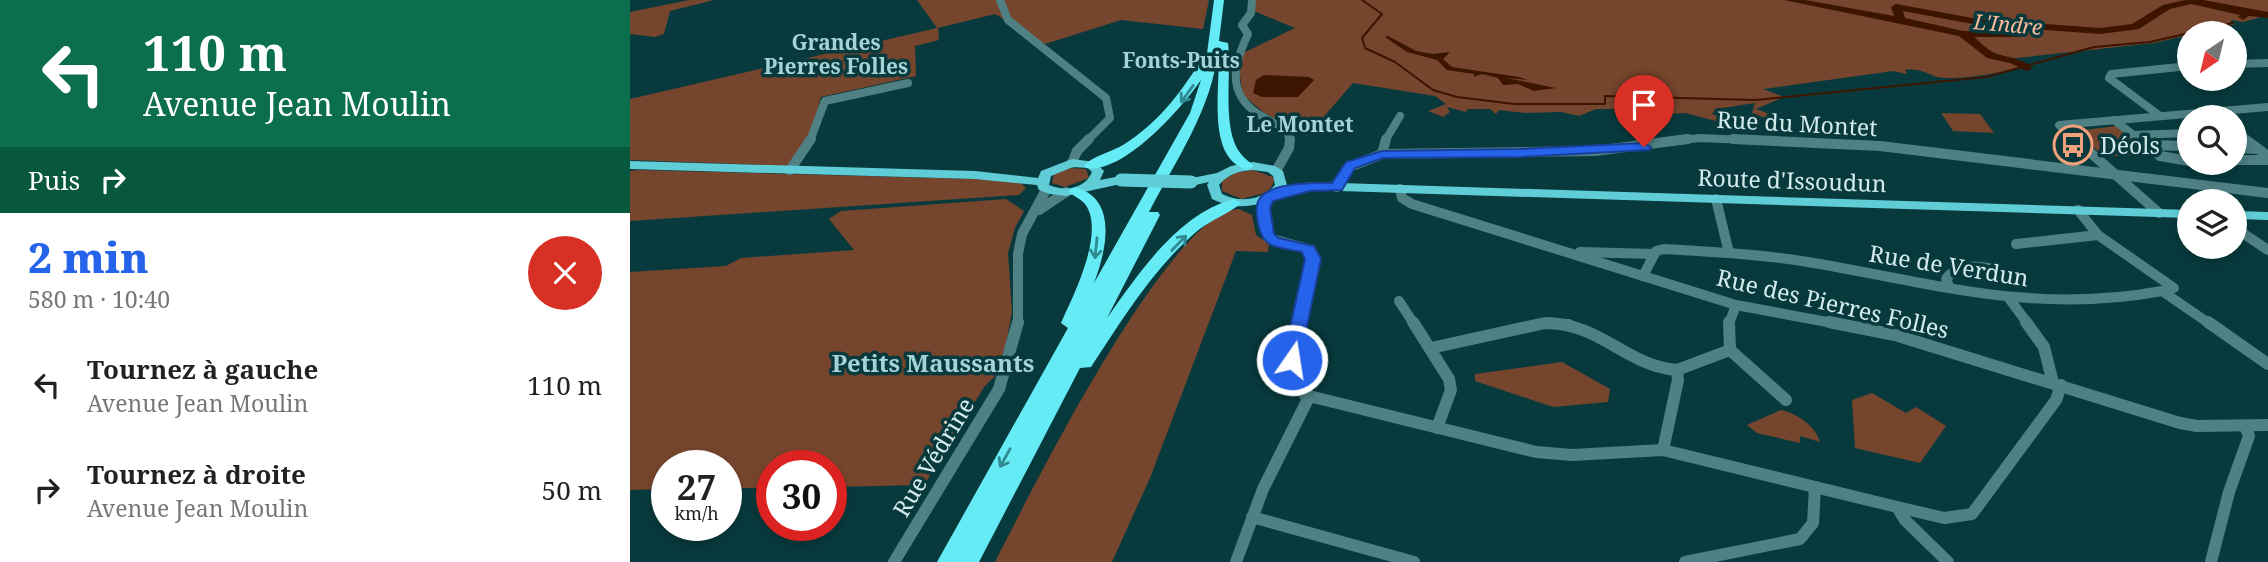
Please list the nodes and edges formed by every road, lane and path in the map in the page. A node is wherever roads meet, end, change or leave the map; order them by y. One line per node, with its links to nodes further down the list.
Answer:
1 (1000, 0): 28 (street)
2 (1219, 0): 5 (highway)
3 (1227, 0): 5 (highway)
4 (1252, 0): 24 (street)
5 (1219, 38): 30 (highway); 31 (highway, one-way to 31); 77 (highway); 84 (highway)
6 (2268, 63): 7 (street)
7 (2247, 64)
8 (2177, 66): 13 (street)
9 (908, 83): 32 (street)
10 (2268, 107): 11 (street)
11 (2247, 110)
12 (1400, 116): 23 (street)
13 (2160, 116): 14 (street); 15 (street)
14 (2177, 116)
15 (2114, 120): 17 (street); 35 (street)
16 (2177, 133): 17 (street)
17 (2133, 135): 19 (street)
18 (2247, 141): 22 (street)
19 (2146, 145): 20 (street); 26 (street)
20 (2177, 146)
21 (2247, 149): 22 (street)
22 (2258, 149): 25 (street)
23 (1382, 155): 35 (street, Rue du Montet); 42 (street, Rue du Montet)
24 (1284, 156): 30 (street); 34 (street)
25 (2268, 158): 27 (street)
26 (2177, 159)
27 (2247, 159)
28 (1072, 163): 31 (main road); 33 (main road)
29 (630, 165): 32 (main road)
30 (1253, 166): 34 (main road, Route d'Issoudun); 37 (main road)
31 (1095, 168): 38 (main road); 44 (main road)
32 (790, 170): 36 (main road)
33 (1050, 171): 36 (main road); 40 (main road)
34 (1278, 174): 41 (main road, Route d'Issoudun); 47 (main road)
35 (2115, 174): 46 (street, Rue du Montet); 52 (street)
36 (975, 175): 40 (main road)
37 (1220, 176): 39 (main road); 45 (main road)
38 (1121, 180): 39 (main road, bridge); 44 (main road)
39 (1191, 182): 45 (main road)
40 (1044, 186): 44 (main road); 51 (street, Rue Védrine)
41 (1314, 187): 42 (main road, Route d'Issoudun); 47 (main road, Route d'Issoudun)
42 (1337, 187): 43 (main road, Route d'Issoudun)
43 (1400, 189): 48 (main road, Route d'Issoudun); 61 (street, Rue des Pierres Folles)
44 (1076, 190): 51 (street); 77 (highway, one-way to 77)
45 (1213, 190): 49 (main road)
46 (2268, 193)
47 (1271, 196): 49 (main road, Route d'Issoudun); 56 (street)
48 (1716, 199): 50 (main road, Route d'Issoudun); 62 (street)
49 (1238, 203): 56 (street); 84 (highway, one-way to 49)
50 (2078, 210): 52 (main road, Route d'Issoudun); 57 (street)
51 (1036, 211): 87 (street, Rue Védrine)
52 (2159, 213): 53 (main road, Route d'Issoudun)
53 (2177, 214)
54 (2247, 215): 55 (main road)
55 (2268, 216)
56 (1262, 219): 76 (street)
57 (2098, 235): 59 (street); 67 (street)
58 (2247, 236): 60 (street)
59 (2016, 244)
60 (2268, 250)
61 (1566, 252): 63 (street, Rue de Verdun); 65 (street, Rue des Pierres Folles)
62 (1728, 253): 63 (street, Rue de Verdun); 66 (street, Rue de Verdun)
63 (1654, 254): 65 (street)
64 (1989, 268): 66 (street)
65 (1643, 276): 70 (street, Rue des Pierres Folles)
66 (1950, 288): 68 (street, Rue de Verdun)
67 (2162, 291): 68 (street, Rue de Verdun); 73 (street)
68 (2008, 298): 75 (street)
69 (1399, 301): 71 (street)
70 (1736, 305): 72 (street); 75 (street, Rue des Pierres Folles)
71 (1431, 348): 74 (street); 81 (street)
72 (1730, 350): 74 (street); 78 (street)
73 (2268, 363)
74 (1676, 370): 82 (street)
75 (2057, 384): 80 (street, Rue des Pierres Folles); 85 (street)
76 (1306, 395): 81 (street); 86 (street)
77 (1038, 399): 88 (highway, one-way to 88)
78 (1786, 400)
79 (2268, 425): 80 (street, Rue des Pierres Folles)
80 (2245, 426): 94 (street)
81 (1437, 428): 82 (street)
82 (1663, 450): 83 (street)
83 (1815, 487): 85 (street); 92 (street)
84 (1005, 493): 89 (highway)
85 (1896, 507): 93 (street)
86 (1252, 517): 90 (street); 91 (street)
87 (894, 562)
88 (948, 562)
89 (968, 562)
90 (1236, 562)
91 (1413, 562)
92 (1685, 562)
93 (1948, 562)
94 (2211, 562)

